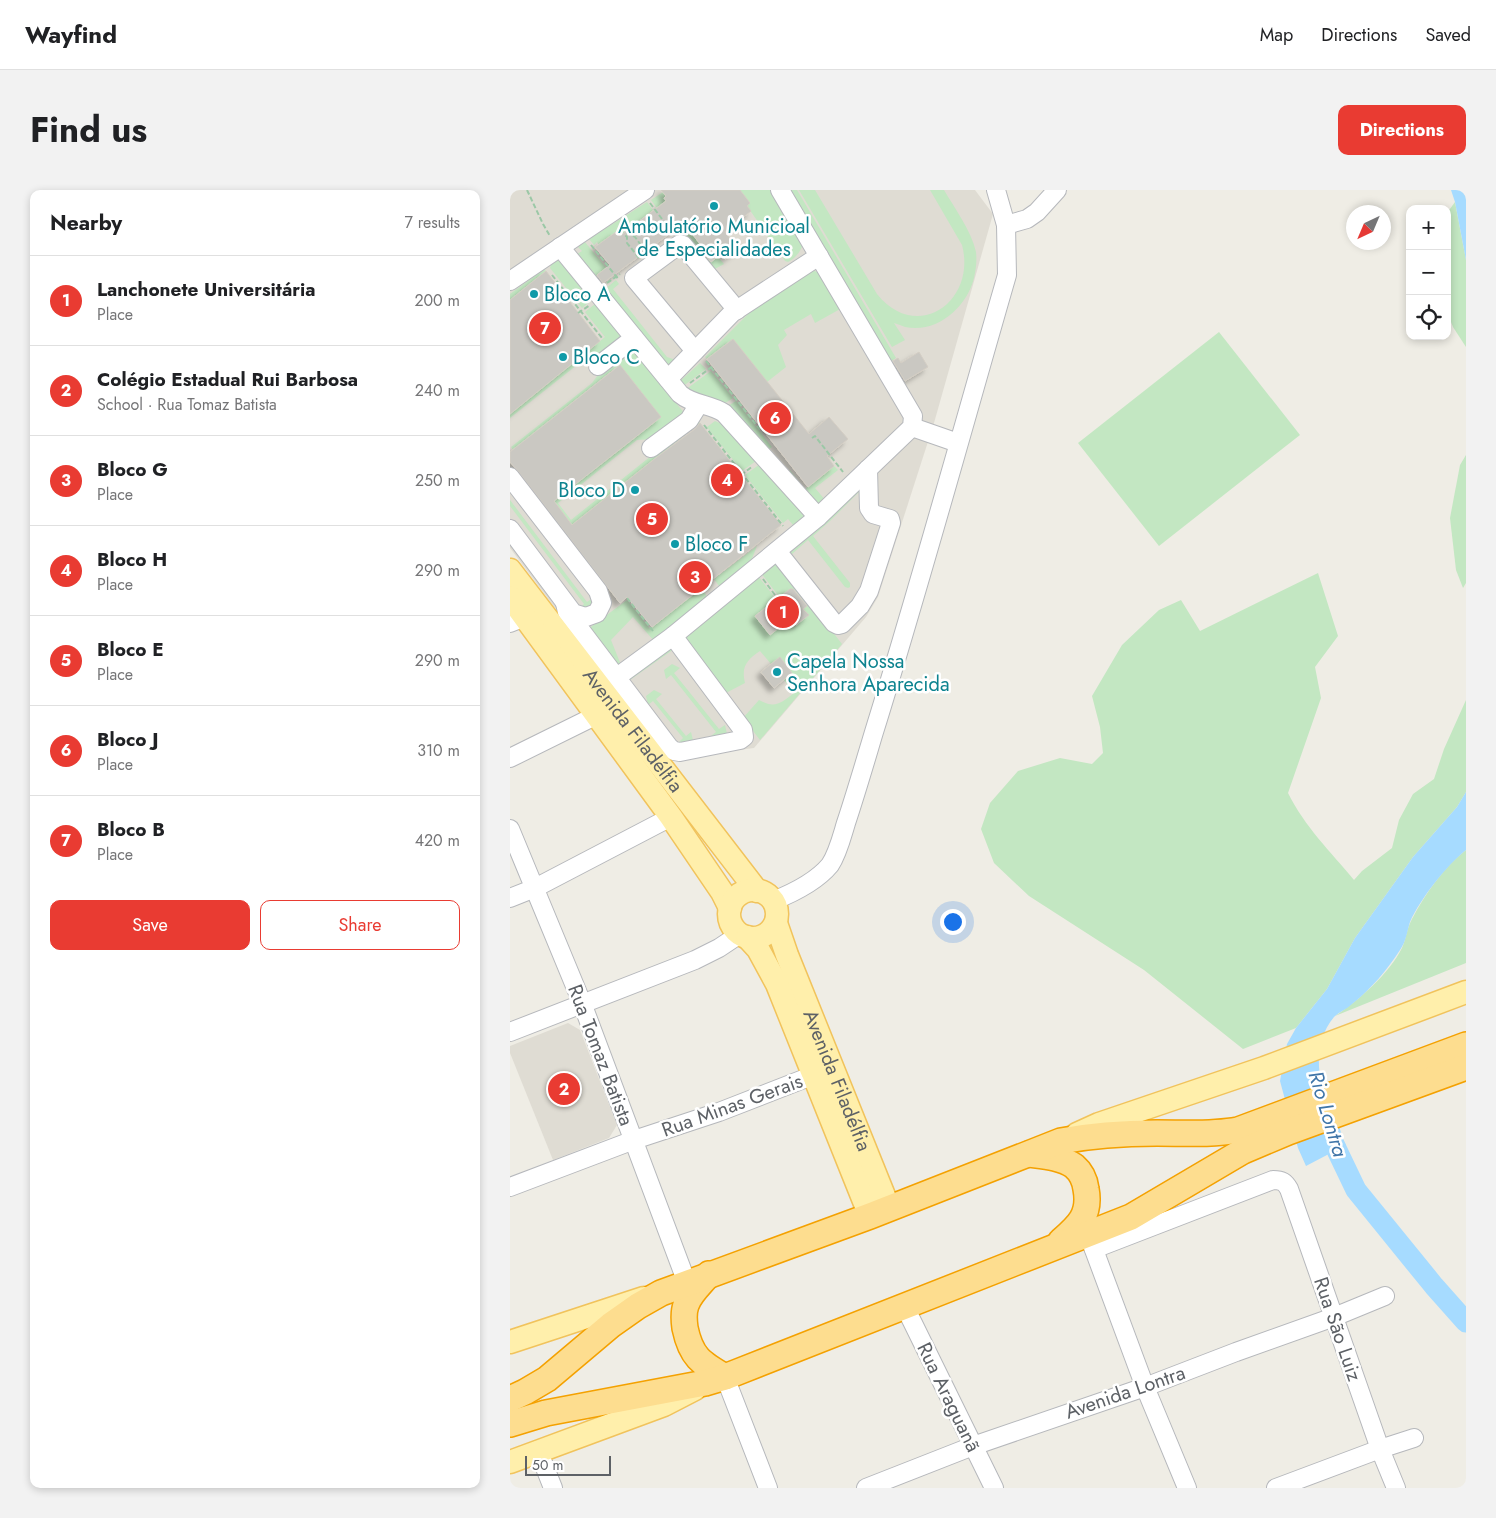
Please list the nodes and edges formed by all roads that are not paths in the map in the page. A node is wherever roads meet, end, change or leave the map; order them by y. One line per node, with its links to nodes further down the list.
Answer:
1 (780, 190): 7 (street)
2 (996, 190): 5 (street)
3 (1057, 190): 5 (street)
4 (646, 195): 6 (street)
5 (1006, 225): 16 (street)
6 (560, 247): 8 (street); 10 (street)
7 (819, 256): 9 (street); 15 (street)
8 (510, 281)
9 (737, 310): 11 (street); 11 (street)
10 (634, 338): 12 (street); 13 (street)
11 (699, 353): 13 (street)
12 (598, 366)
13 (673, 386): 14 (street)
14 (696, 410): 17 (street); 20 (street)
15 (912, 427): 16 (street); 18 (street)
16 (958, 443): 35 (street)
17 (651, 448)
18 (868, 469): 20 (street); 22 (street)
19 (510, 477): 25 (street)
20 (818, 517): 22 (street)
21 (510, 529): 25 (street)
22 (777, 551): 27 (street)
23 (510, 570): 35 (main road, Avenida Filadélfia)
24 (510, 597): 26 (main road, Avenida Filadélfia)
25 (565, 603): 28 (street)
26 (517, 620): 29 (main road, Avenida Filadélfia)
27 (673, 636): 28 (street); 28 (street)
28 (617, 677)
29 (596, 715): 30 (street); 31 (main road, Avenida Filadélfia)
30 (510, 758)
31 (671, 817): 33 (street); 36 (main road, Avenida Filadélfia)
32 (510, 829): 33 (street, Rua Tomaz Batista)
33 (535, 888): 34 (street); 39 (street, Rua Tomaz Batista)
34 (510, 898)
35 (769, 905): 36 (main road); 37 (main road); 50 (main road, Avenida Filadélfia)
36 (730, 908): 37 (main road)
37 (743, 935): 39 (street); 43 (main road, Avenida Filadélfia)
38 (1466, 992): 47 (main road)
39 (582, 1003): 40 (street); 46 (street, Rua Tomaz Batista)
40 (510, 1032)
41 (1466, 1045): 44 (highway)
42 (1466, 1067): 44 (highway)
43 (814, 1075): 46 (street, Rua Minas Gerais); 50 (main road, Avenida Filadélfia)
44 (1348, 1100): 45 (highway)
45 (1285, 1122): 47 (highway); 51 (highway)
46 (634, 1140): 49 (street, Rua Minas Gerais); 53 (street, Rua Tomaz Batista)
47 (1061, 1141): 48 (highway)
48 (1029, 1154): 50 (highway); 52 (highway)
49 (510, 1187)
50 (879, 1212): 53 (highway)
51 (1091, 1242): 52 (highway); 57 (street, Rua São Luiz); 60 (street)
52 (1057, 1245): 56 (highway)
53 (698, 1279): 54 (highway); 59 (highway)
54 (661, 1292): 58 (main road); 61 (highway)
55 (1384, 1296): 57 (street, Avenida Lontra)
56 (904, 1305): 59 (highway); 64 (street, Rua Araguanã)
57 (1334, 1317): 60 (street, Avenida Lontra); 65 (street, Rua São Luiz)
58 (510, 1342)
59 (715, 1380): 62 (highway); 66 (main road); 69 (street)
60 (1145, 1387): 64 (street, Avenida Lontra); 72 (street)
61 (510, 1399)
62 (510, 1424)
63 (1414, 1438): 65 (street)
64 (973, 1446): 70 (street, Avenida Lontra); 71 (street, Rua Araguanã)
65 (1380, 1449): 73 (street); 74 (street, Rua São Luiz)
66 (538, 1450): 67 (main road); 68 (street)
67 (510, 1462)
68 (554, 1488)
69 (768, 1488)
70 (866, 1488)
71 (994, 1488)
72 (1186, 1488)
73 (1276, 1488)
74 (1396, 1488)

